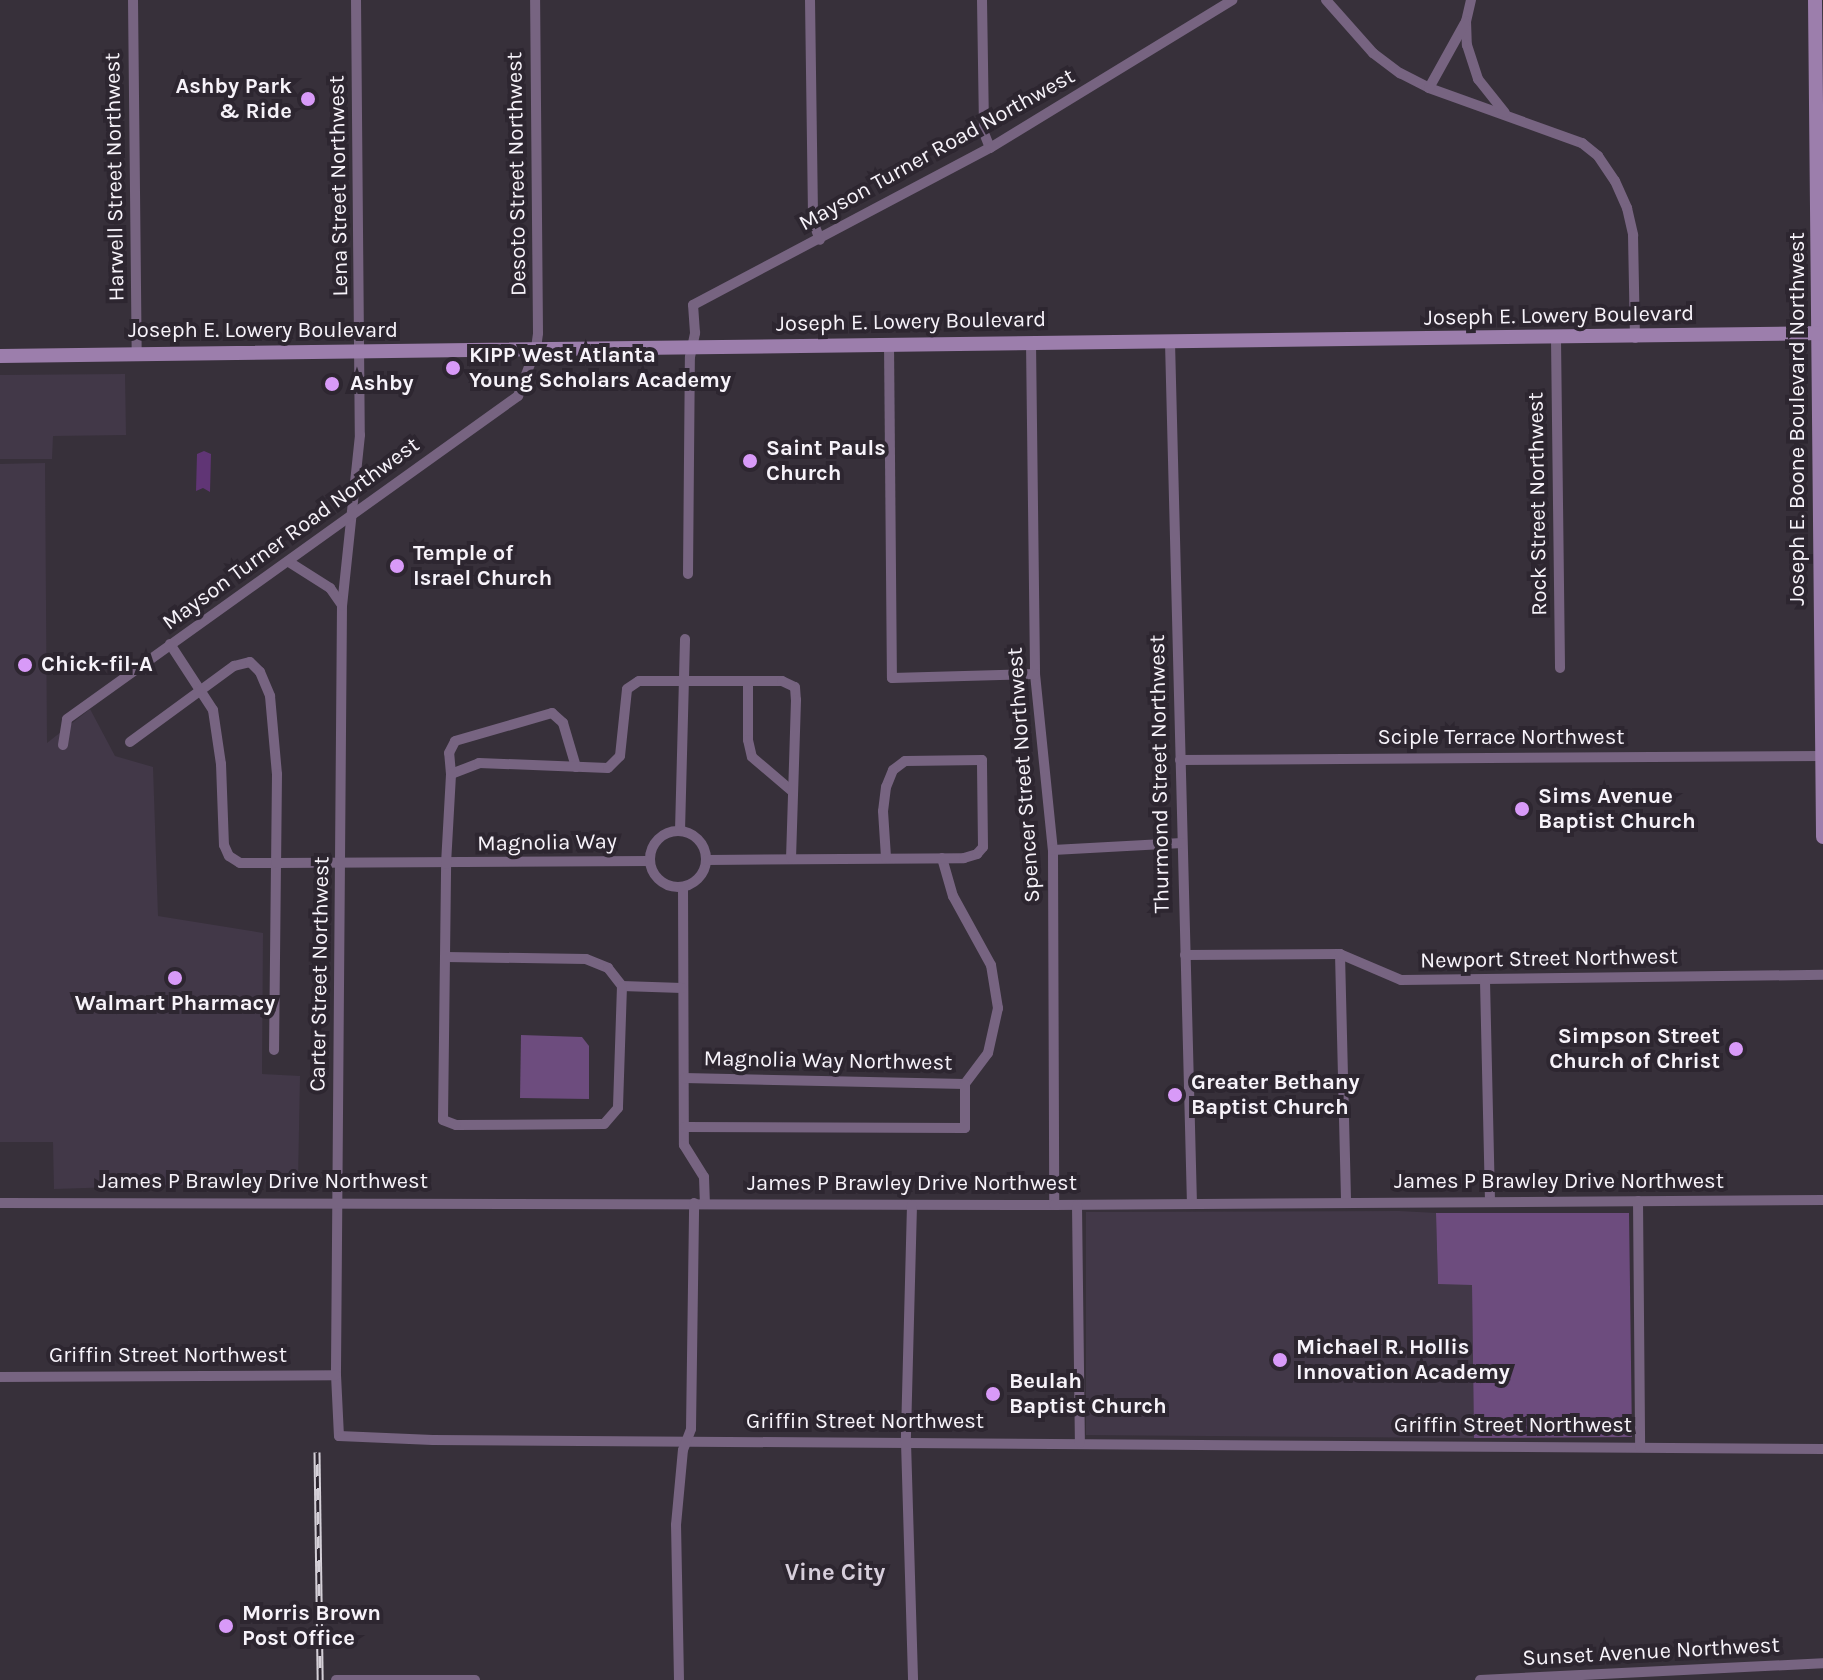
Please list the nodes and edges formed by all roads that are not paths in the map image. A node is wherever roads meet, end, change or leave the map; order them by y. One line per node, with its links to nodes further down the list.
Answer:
1 (133, 0): 23 (street, Harwell Street Northwest)
2 (356, 0): 24 (street, Lena Street Northwest)
3 (535, 0): 22 (street, Desoto Street Northwest)
4 (810, 0): 14 (street)
5 (982, 0): 13 (street)
6 (1232, 0): 13 (street, Mayson Turner Road Northwest)
7 (1326, 0): 11 (street)
8 (1471, 0): 10 (street)
9 (1815, 0): 15 (main road, Joseph E. Boone Boulevard Northwest)
10 (1466, 21): 11 (street); 12 (street)
11 (1429, 88): 12 (street)
12 (1506, 115): 16 (street)
13 (990, 148): 14 (street, Mayson Turner Road Northwest)
14 (820, 240): 21 (street, Mayson Turner Road Northwest)
15 (1821, 333): 16 (main road, Joseph E. Lowery Boulevard); 32 (main road, Joseph E. Boone Boulevard Northwest)
16 (1635, 338): 17 (main road, Joseph E. Lowery Boulevard)
17 (1556, 339): 19 (main road, Joseph E. Lowery Boulevard); 33 (street, Rock Street Northwest)
18 (1031, 342): 19 (main road, Joseph E. Lowery Boulevard); 20 (main road, Joseph E. Lowery Boulevard); 34 (street, Spencer Street Northwest)
19 (1170, 342): 41 (street, Thurmond Street Northwest)
20 (889, 343): 21 (main road, Joseph E. Lowery Boulevard); 34 (street)
21 (694, 346): 22 (main road, Joseph E. Lowery Boulevard); 28 (street)
22 (536, 348): 24 (main road, Joseph E. Lowery Boulevard); 26 (street, Mayson Turner Road Northwest)
23 (137, 353): 24 (main road, Joseph E. Lowery Boulevard); 25 (main road, Joseph E. Lowery Boulevard)
24 (361, 353): 26 (street, Lena Street Northwest)
25 (0, 356)
26 (351, 514): 27 (street, Mayson Turner Road Northwest); 29 (street, Carter Street Northwest)
27 (289, 562): 29 (street); 31 (street, Mayson Turner Road Northwest)
28 (688, 574)
29 (342, 605): 56 (street, Carter Street Northwest)
30 (685, 639): 36 (street)
31 (170, 644): 37 (street); 39 (street, Mayson Turner Road Northwest)
32 (1822, 662): 40 (main road, Joseph E. Boone Boulevard Northwest)
33 (1560, 668)
34 (1035, 674): 49 (street, Spencer Street Northwest)
35 (748, 681): 36 (street); 44 (street); 44 (street)
36 (684, 683): 42 (street); 46 (street)
37 (201, 689): 38 (street); 55 (street); 55 (street)
38 (130, 742)
39 (63, 745)
40 (1822, 756): 41 (street, Sciple Terrace Northwest); 45 (main road, Joseph E. Boone Boulevard Northwest)
41 (1180, 760): 48 (street, Thurmond Street Northwest)
42 (576, 767): 43 (street); 43 (street, Magnolia Way)
43 (451, 774): 57 (street, Magnolia Way)
44 (792, 791): 50 (street)
45 (1823, 818): 47 (main road, Joseph E. Boone Boulevard Northwest)
46 (680, 831): 53 (street); 54 (street)
47 (1823, 837)
48 (1182, 843): 49 (street); 60 (street, Thurmond Street Northwest)
49 (1053, 850): 79 (street, Spencer Street Northwest)
50 (791, 858): 51 (street); 53 (street)
51 (886, 858): 52 (street); 52 (street)
52 (942, 858): 68 (street, Magnolia Way Northwest)
53 (707, 860): 58 (street)
54 (650, 861): 57 (street, Magnolia Way); 58 (street)
55 (276, 863): 56 (street); 66 (street)
56 (341, 863): 57 (street); 72 (street, Carter Street Northwest)
57 (440, 864): 61 (street)
58 (683, 887): 65 (street)
59 (1340, 954): 60 (street, Newport Street Northwest); 63 (street, Newport Street Northwest); 76 (street)
60 (1185, 955): 77 (street, Thurmond Street Northwest)
61 (446, 957): 64 (street); 64 (street)
62 (1823, 975): 63 (street, Newport Street Northwest)
63 (1485, 981): 73 (street)
64 (622, 986): 65 (street)
65 (682, 988): 67 (street)
66 (274, 1050)
67 (684, 1078): 68 (street, Magnolia Way Northwest); 69 (street)
68 (965, 1084): 69 (street)
69 (684, 1127): 75 (street)
70 (1823, 1200): 71 (street, James P Brawley Drive Northwest)
71 (1638, 1201): 73 (street, James P Brawley Drive Northwest); 87 (street)
72 (337, 1202): 74 (street, James P Brawley Drive Northwest); 75 (street, James P Brawley Drive Northwest); 81 (street, Carter Street Northwest)
73 (1490, 1202): 76 (street, James P Brawley Drive Northwest)
74 (0, 1203)
75 (699, 1203): 78 (street, James P Brawley Drive Northwest); 84 (street)
76 (1346, 1203): 77 (street, James P Brawley Drive Northwest)
77 (1192, 1204): 80 (street, James P Brawley Drive Northwest)
78 (912, 1205): 79 (street, James P Brawley Drive Northwest); 85 (street)
79 (1054, 1205): 80 (street, James P Brawley Drive Northwest)
80 (1077, 1205): 86 (street)
81 (336, 1375): 82 (street, Griffin Street Northwest); 83 (street, Carter Street Northwest)
82 (0, 1377)
83 (339, 1436): 84 (street, Griffin Street Northwest)
84 (686, 1441): 85 (street, Griffin Street Northwest); 93 (street)
85 (906, 1442): 86 (street, Griffin Street Northwest); 94 (street)
86 (1080, 1443): 87 (street, Griffin Street Northwest)
87 (1640, 1447): 88 (street, Griffin Street Northwest)
88 (1823, 1449)
89 (1823, 1663): 95 (street, Sunset Avenue Northwest)
90 (336, 1680): 91 (street)
91 (450, 1680): 92 (street)
92 (475, 1680)
93 (679, 1680)
94 (913, 1680)
95 (1480, 1680)

